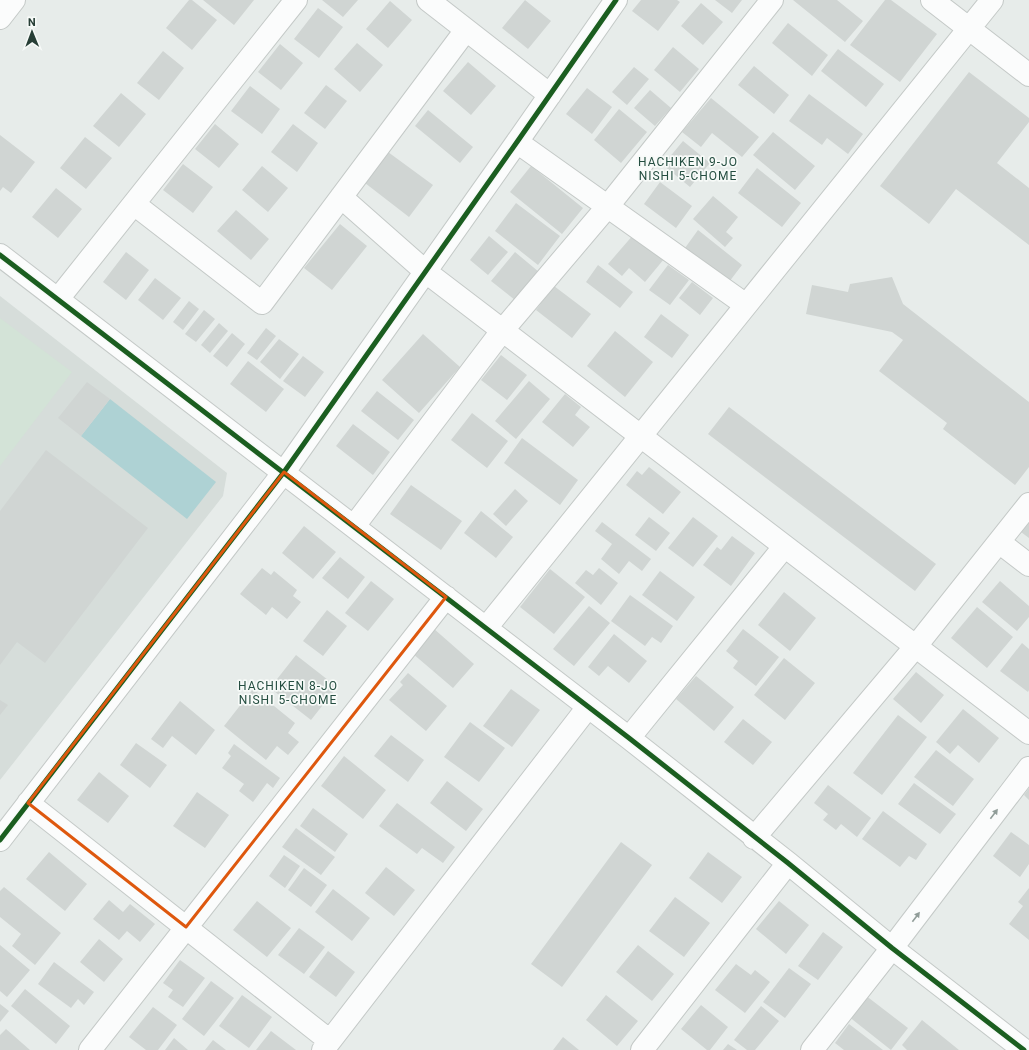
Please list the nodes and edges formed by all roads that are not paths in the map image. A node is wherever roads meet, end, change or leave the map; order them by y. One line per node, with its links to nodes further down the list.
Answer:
1 (14, 0): 8 (street)
2 (296, 0): 15 (street)
3 (428, 0): 10 (street)
4 (616, 0): 12 (street)
5 (772, 0): 16 (street)
6 (932, 0): 9 (street)
7 (992, 0): 9 (street)
8 (0, 18)
9 (970, 29): 11 (street); 20 (street)
10 (466, 30): 12 (street); 14 (street)
11 (1029, 75)
12 (550, 95): 13 (street)
13 (517, 142): 16 (street); 18 (street)
14 (341, 197): 15 (street); 18 (street)
15 (134, 204): 19 (street)
16 (608, 206): 20 (street); 21 (street)
17 (0, 254): 19 (street)
18 (426, 272): 21 (street); 23 (street)
19 (58, 299): 23 (street)
20 (746, 305): 22 (street)
21 (502, 331): 22 (street); 25 (street)
22 (640, 437): 27 (street); 30 (street)
23 (284, 472): 25 (street); 36 (street)
24 (1029, 504): 26 (street)
25 (354, 526): 29 (street)
26 (999, 542): 28 (street); 31 (street)
27 (784, 546): 31 (street); 34 (street)
28 (1029, 566)
29 (446, 597): 30 (street); 40 (street)
30 (486, 628): 32 (street)
31 (916, 646): 33 (street); 37 (street)
32 (588, 707): 34 (street); 42 (street)
33 (1029, 733)
34 (629, 738): 37 (street)
35 (1029, 768): 41 (street, one-way to 35)
36 (28, 803): 38 (street); 40 (street)
37 (754, 838): 39 (street)
38 (0, 840)
39 (788, 863): 41 (street); 44 (street)
40 (186, 927): 42 (street); 43 (street)
41 (892, 948): 45 (street); 46 (street)
42 (327, 1045)
43 (90, 1050)
44 (642, 1050)
45 (812, 1050)
46 (1024, 1050)

